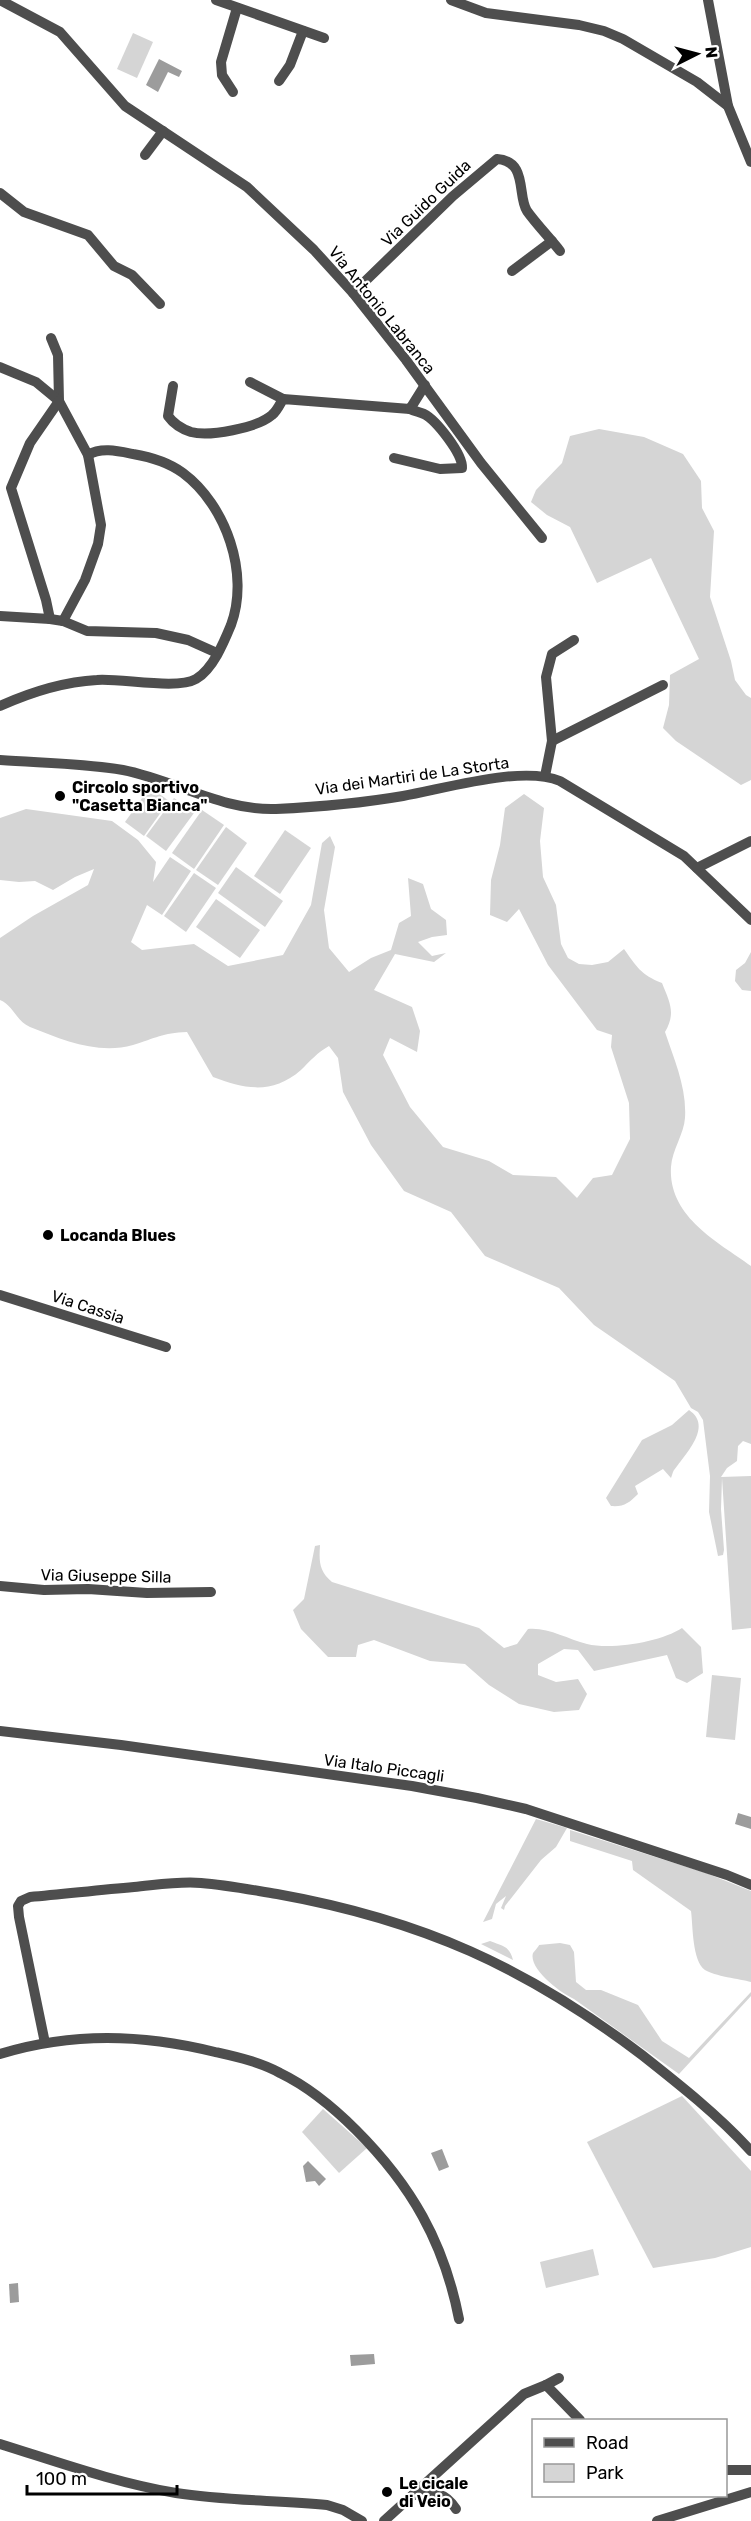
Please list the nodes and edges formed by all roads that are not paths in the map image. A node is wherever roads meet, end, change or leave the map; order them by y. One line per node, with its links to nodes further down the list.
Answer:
1 (0, 0): 11 (street, Via Antonio Labranca)
2 (216, 0): 5 (street)
3 (451, 0): 10 (street)
4 (708, 0): 10 (street)
5 (237, 8): 6 (street); 9 (street)
6 (303, 31): 7 (street); 8 (street)
7 (324, 38)
8 (279, 81)
9 (233, 92)
10 (728, 106): 13 (street)
11 (163, 131): 12 (street); 18 (street, Via Antonio Labranca)
12 (145, 156)
13 (751, 162)
14 (0, 193): 19 (street)
15 (552, 241): 16 (street, Via Guido Guida); 17 (street); 18 (street, Via Guido Guida)
16 (560, 251)
17 (512, 271)
18 (353, 293): 23 (street, Via Antonio Labranca)
19 (159, 304)
20 (51, 338): 26 (street)
21 (0, 367): 26 (street)
22 (250, 381): 25 (street)
23 (425, 385): 27 (street); 32 (street, Via Antonio Labranca)
24 (173, 386): 25 (street)
25 (283, 399): 27 (street)
26 (59, 401): 28 (street); 31 (street)
27 (410, 409): 29 (street)
28 (88, 455): 35 (street); 37 (street)
29 (394, 458)
30 (0, 484): 31 (street)
31 (11, 488): 34 (street)
32 (542, 538)
33 (0, 616): 34 (street)
34 (50, 619): 35 (street)
35 (63, 621): 37 (street)
36 (574, 640): 40 (street)
37 (217, 653): 39 (street)
38 (663, 686): 40 (street)
39 (0, 706)
40 (552, 741): 42 (street)
41 (0, 760): 42 (street, Via dei Martiri de La Storta)
42 (545, 776): 44 (street, Via dei Martiri de La Storta)
43 (751, 841): 44 (street)
44 (697, 868): 45 (street, Via dei Martiri de La Storta)
45 (751, 920)
46 (0, 1295): 47 (street, Via Cassia)
47 (166, 1347)
48 (0, 1586): 49 (street, Via Giuseppe Silla)
49 (211, 1592)
50 (0, 1731): 51 (street, Via Italo Piccagli)
51 (751, 1885)
52 (45, 2043): 53 (street); 54 (street); 55 (street)
53 (0, 2055)
54 (751, 2151)
55 (459, 2319)
56 (559, 2378): 57 (street)
57 (546, 2385): 58 (street); 63 (street)
58 (578, 2419)
59 (0, 2444): 65 (street)
60 (727, 2470): 61 (street)
61 (751, 2470)
62 (751, 2492): 67 (street)
63 (413, 2495): 64 (street); 66 (street)
64 (456, 2509)
65 (362, 2521)
66 (384, 2521)
67 (657, 2521)

